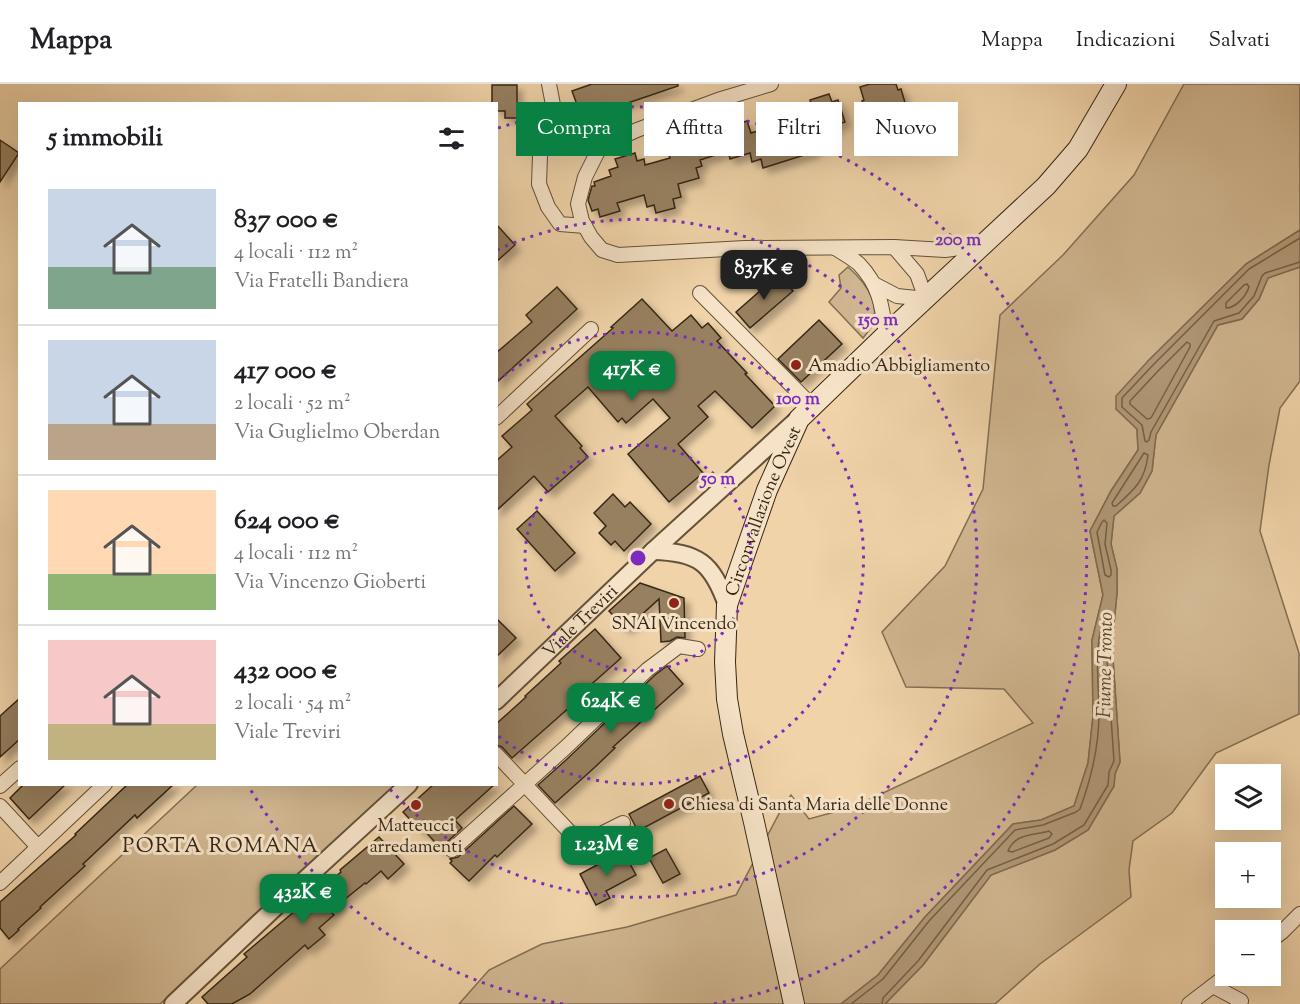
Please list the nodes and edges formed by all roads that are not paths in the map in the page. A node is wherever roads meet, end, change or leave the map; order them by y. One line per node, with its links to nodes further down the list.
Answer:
1 (549, 84): 4 (street)
2 (771, 84): 4 (street)
3 (1116, 84): 5 (main road, Viale Treviri)
4 (585, 226): 7 (street)
5 (984, 245): 6 (street); 10 (main road, Viale Treviri)
6 (894, 247): 7 (street); 10 (street)
7 (835, 248): 8 (street)
8 (874, 284): 10 (street); 12 (street)
9 (700, 293): 13 (street)
10 (926, 298): 12 (main road, Viale Treviri)
11 (591, 329): 14 (street)
12 (886, 336): 13 (main road, Viale Treviri)
13 (805, 412): 15 (street, Viale Treviri); 16 (main road, Circonvallazione Ovest)
14 (498, 416)
15 (653, 550): 16 (street, Circonvallazione Ovest); 18 (street, Viale Treviri)
16 (728, 605): 34 (main road, Circonvallazione Ovest)
17 (698, 649): 21 (street)
18 (498, 698)
19 (498, 756): 21 (street)
20 (18, 770): 22 (street)
21 (525, 784): 26 (street); 28 (street)
22 (0, 786)
23 (103, 786): 27 (street)
24 (407, 786): 33 (street)
25 (0, 806): 27 (street)
26 (623, 823)
27 (38, 847): 29 (street)
28 (452, 850)
29 (0, 883)
30 (1300, 914): 31 (street)
31 (1281, 933)
32 (1213, 986): 35 (street); 36 (street)
33 (173, 1004)
34 (794, 1004)
35 (1189, 1004)
36 (1238, 1004)

